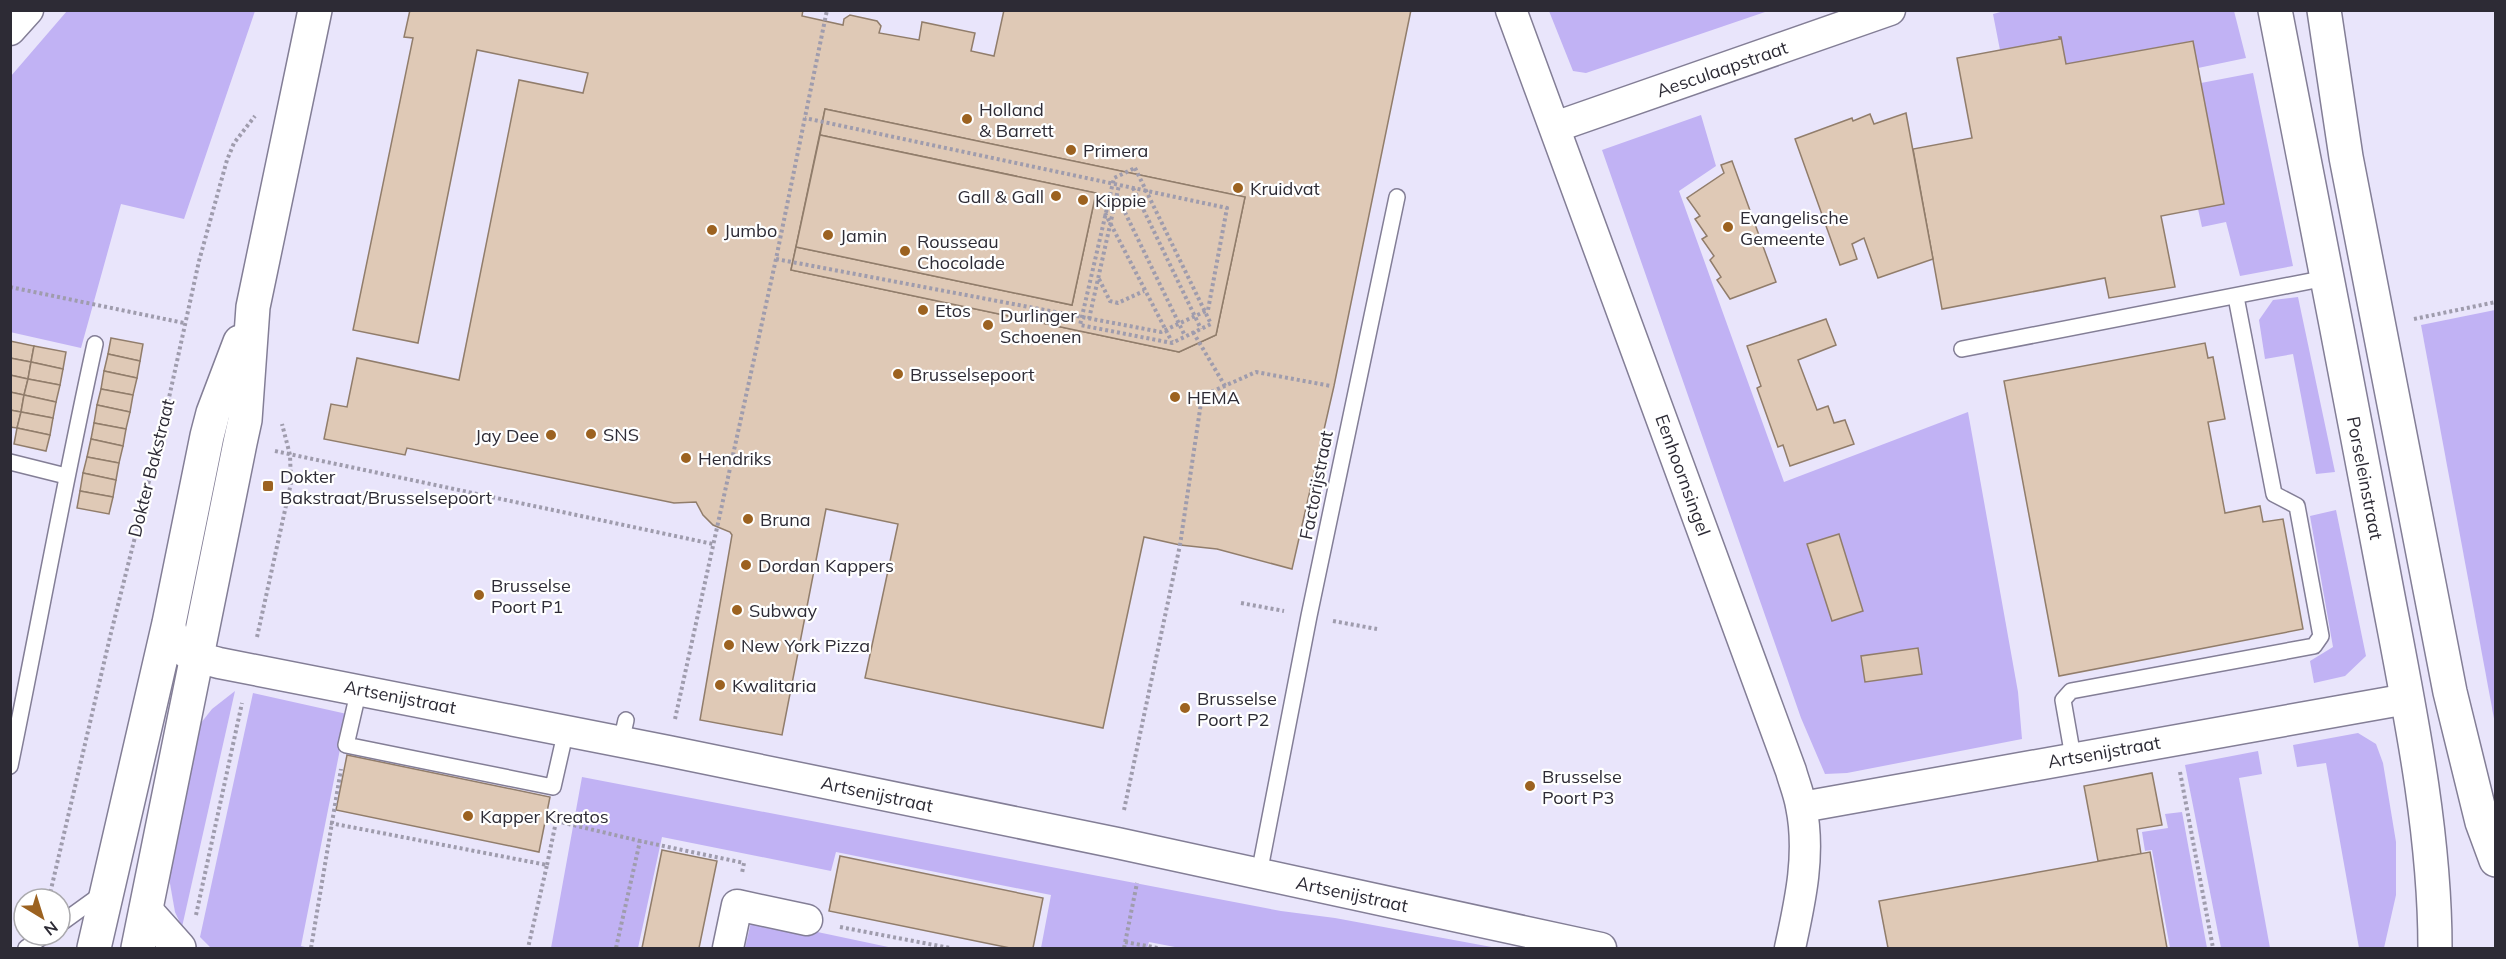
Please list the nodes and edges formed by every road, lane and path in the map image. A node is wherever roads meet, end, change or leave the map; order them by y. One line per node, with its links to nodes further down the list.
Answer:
1 (28, 10): 8 (street)
2 (315, 10): 23 (street)
3 (827, 10): 10 (path)
4 (1511, 10): 11 (street, Eenhoornsingel)
5 (1890, 10): 11 (street, Aesculaapstraat)
6 (2275, 10): 19 (street, Porseleinstraat)
7 (2324, 10): 56 (street)
8 (10, 30)
9 (259, 112): 25 (path, Dokter Bakstraat)
10 (805, 118): 12 (path); 17 (path)
11 (1555, 126): 52 (street, Eenhoornsingel)
12 (1119, 185): 13 (path); 14 (path)
13 (1133, 188): 24 (path); 26 (path)
14 (1117, 196): 18 (path); 28 (path)
15 (1396, 197): 33 (lane, Factorijstraat)
16 (1105, 213): 21 (path); 26 (path); 29 (path)
17 (776, 259): 24 (path); 38 (path)
18 (1099, 278): 21 (path); 24 (path)
19 (2326, 278): 22 (lane); 43 (street, Porseleinstraat)
20 (10, 287): 25 (path)
21 (1144, 291): 29 (path)
22 (2236, 297): 31 (lane); 48 (lane)
23 (253, 307): 39 (street); 40 (street)
24 (1089, 319)
25 (184, 323): 59 (path, Dokter Bakstraat)
26 (1201, 328): 27 (path)
27 (1194, 332): 28 (path); 32 (path)
28 (1185, 336): 29 (path)
29 (1172, 343)
30 (95, 344): 37 (lane)
31 (1962, 349)
32 (1225, 386): 33 (path); 50 (path)
33 (1355, 391): 58 (lane, Factorijstraat)
34 (281, 418): 41 (path)
35 (309, 460): 38 (path)
36 (10, 462): 37 (lane)
37 (66, 476): 49 (lane)
38 (714, 544): 47 (path)
39 (169, 623): 40 (street, Artsenijstraat); 60 (street)
40 (196, 657): 41 (street, Artsenijstraat); 62 (street)
41 (250, 668): 42 (street, Artsenijstraat); 66 (path)
42 (359, 689): 44 (street, Artsenijstraat); 46 (lane)
43 (2407, 699): 45 (street, Artsenijstraat); 80 (street, Porseleinstraat)
44 (566, 730): 47 (street, Artsenijstraat); 51 (lane)
45 (2174, 740): 48 (street, Artsenijstraat); 79 (path)
46 (346, 745): 51 (lane); 54 (path)
47 (668, 751): 58 (street, Artsenijstraat)
48 (2073, 757): 52 (street, Artsenijstraat)
49 (10, 766)
50 (1130, 778)
51 (553, 787): 53 (path)
52 (1802, 807): 78 (street, Eenhoornsingel)
53 (556, 821): 55 (path); 57 (path)
54 (330, 823): 57 (path); 70 (path)
55 (639, 841): 61 (path); 72 (path)
56 (2496, 860)
57 (547, 865): 71 (path)
58 (1259, 874): 77 (street, Artsenijstraat)
59 (51, 887)
60 (107, 889): 63 (lane); 68 (street)
61 (737, 905): 65 (street); 73 (street)
62 (146, 911): 66 (street); 69 (street)
63 (72, 915)
64 (1132, 916): 67 (path)
65 (807, 920): 74 (path)
66 (187, 937)
67 (1125, 942): 75 (path); 76 (path)
68 (94, 948)
69 (138, 948)
70 (311, 948)
71 (528, 948)
72 (615, 948)
73 (728, 948)
74 (950, 948)
75 (1124, 948)
76 (1158, 948)
77 (1602, 948)
78 (1790, 948)
79 (2213, 948)
80 (2434, 948)

